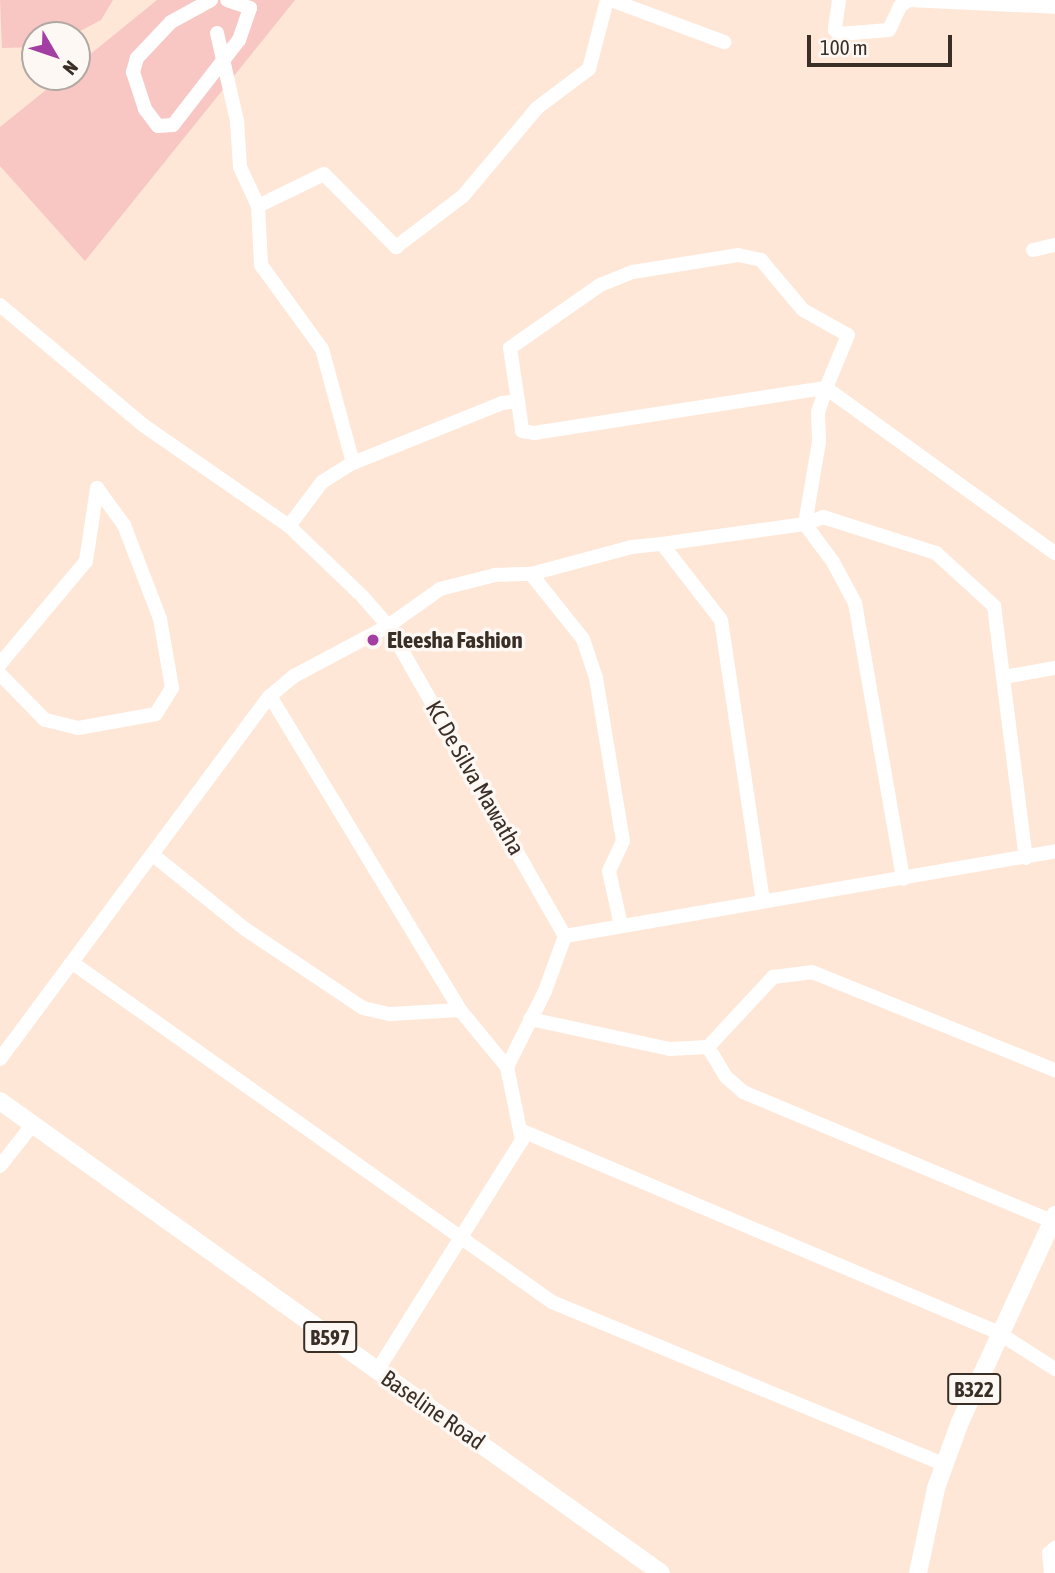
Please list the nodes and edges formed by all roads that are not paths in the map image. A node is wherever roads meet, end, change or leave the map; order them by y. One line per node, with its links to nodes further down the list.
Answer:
1 (211, 0): 8 (street)
2 (228, 0): 8 (street)
3 (609, 0): 7 (street); 9 (street)
4 (839, 0): 5 (street)
5 (1055, 7)
6 (217, 33): 8 (street)
7 (724, 42)
8 (225, 63): 9 (street)
9 (258, 206): 15 (street)
10 (1055, 245): 11 (street)
11 (1033, 250)
12 (0, 305): 17 (street, KC De Silva Mawatha)
13 (826, 388): 14 (street); 14 (street); 16 (street); 19 (street)
14 (518, 401): 15 (street)
15 (353, 463): 17 (street)
16 (805, 524): 18 (street); 25 (street); 30 (street)
17 (289, 526): 21 (street, KC De Silva Mawatha)
18 (663, 544): 20 (street); 31 (street)
19 (1055, 553)
20 (531, 574): 21 (street); 32 (street)
21 (388, 626): 26 (street); 33 (street, KC De Silva Mawatha)
22 (0, 664): 24 (street)
23 (1055, 668): 25 (street)
24 (0, 674)
25 (1004, 677): 29 (street)
26 (270, 696): 28 (street); 35 (street)
27 (1055, 852): 29 (street)
28 (153, 855): 34 (street); 35 (street)
29 (1026, 858): 30 (street)
30 (903, 878): 31 (street)
31 (763, 901): 32 (street)
32 (621, 925): 33 (street)
33 (565, 936): 36 (street)
34 (74, 964): 38 (street); 46 (street)
35 (460, 1010): 39 (street)
36 (530, 1020): 37 (street); 39 (street)
37 (708, 1047): 40 (street); 45 (street)
38 (0, 1059)
39 (507, 1066): 43 (street)
40 (1055, 1070)
41 (1, 1104): 42 (main road, Baseline Road / B597)
42 (33, 1124): 44 (street); 49 (main road, Baseline Road / B597)
43 (520, 1130): 46 (street); 47 (street)
44 (0, 1166)
45 (1052, 1226): 47 (main road, B322)
46 (459, 1238): 49 (street); 50 (street)
47 (997, 1332): 48 (street); 50 (main road, B322)
48 (1055, 1369)
49 (377, 1371): 52 (main road, Baseline Road / B597)
50 (944, 1464): 53 (main road, B322)
51 (1055, 1548): 54 (street)
52 (661, 1573)
53 (918, 1573)
54 (1051, 1573)

